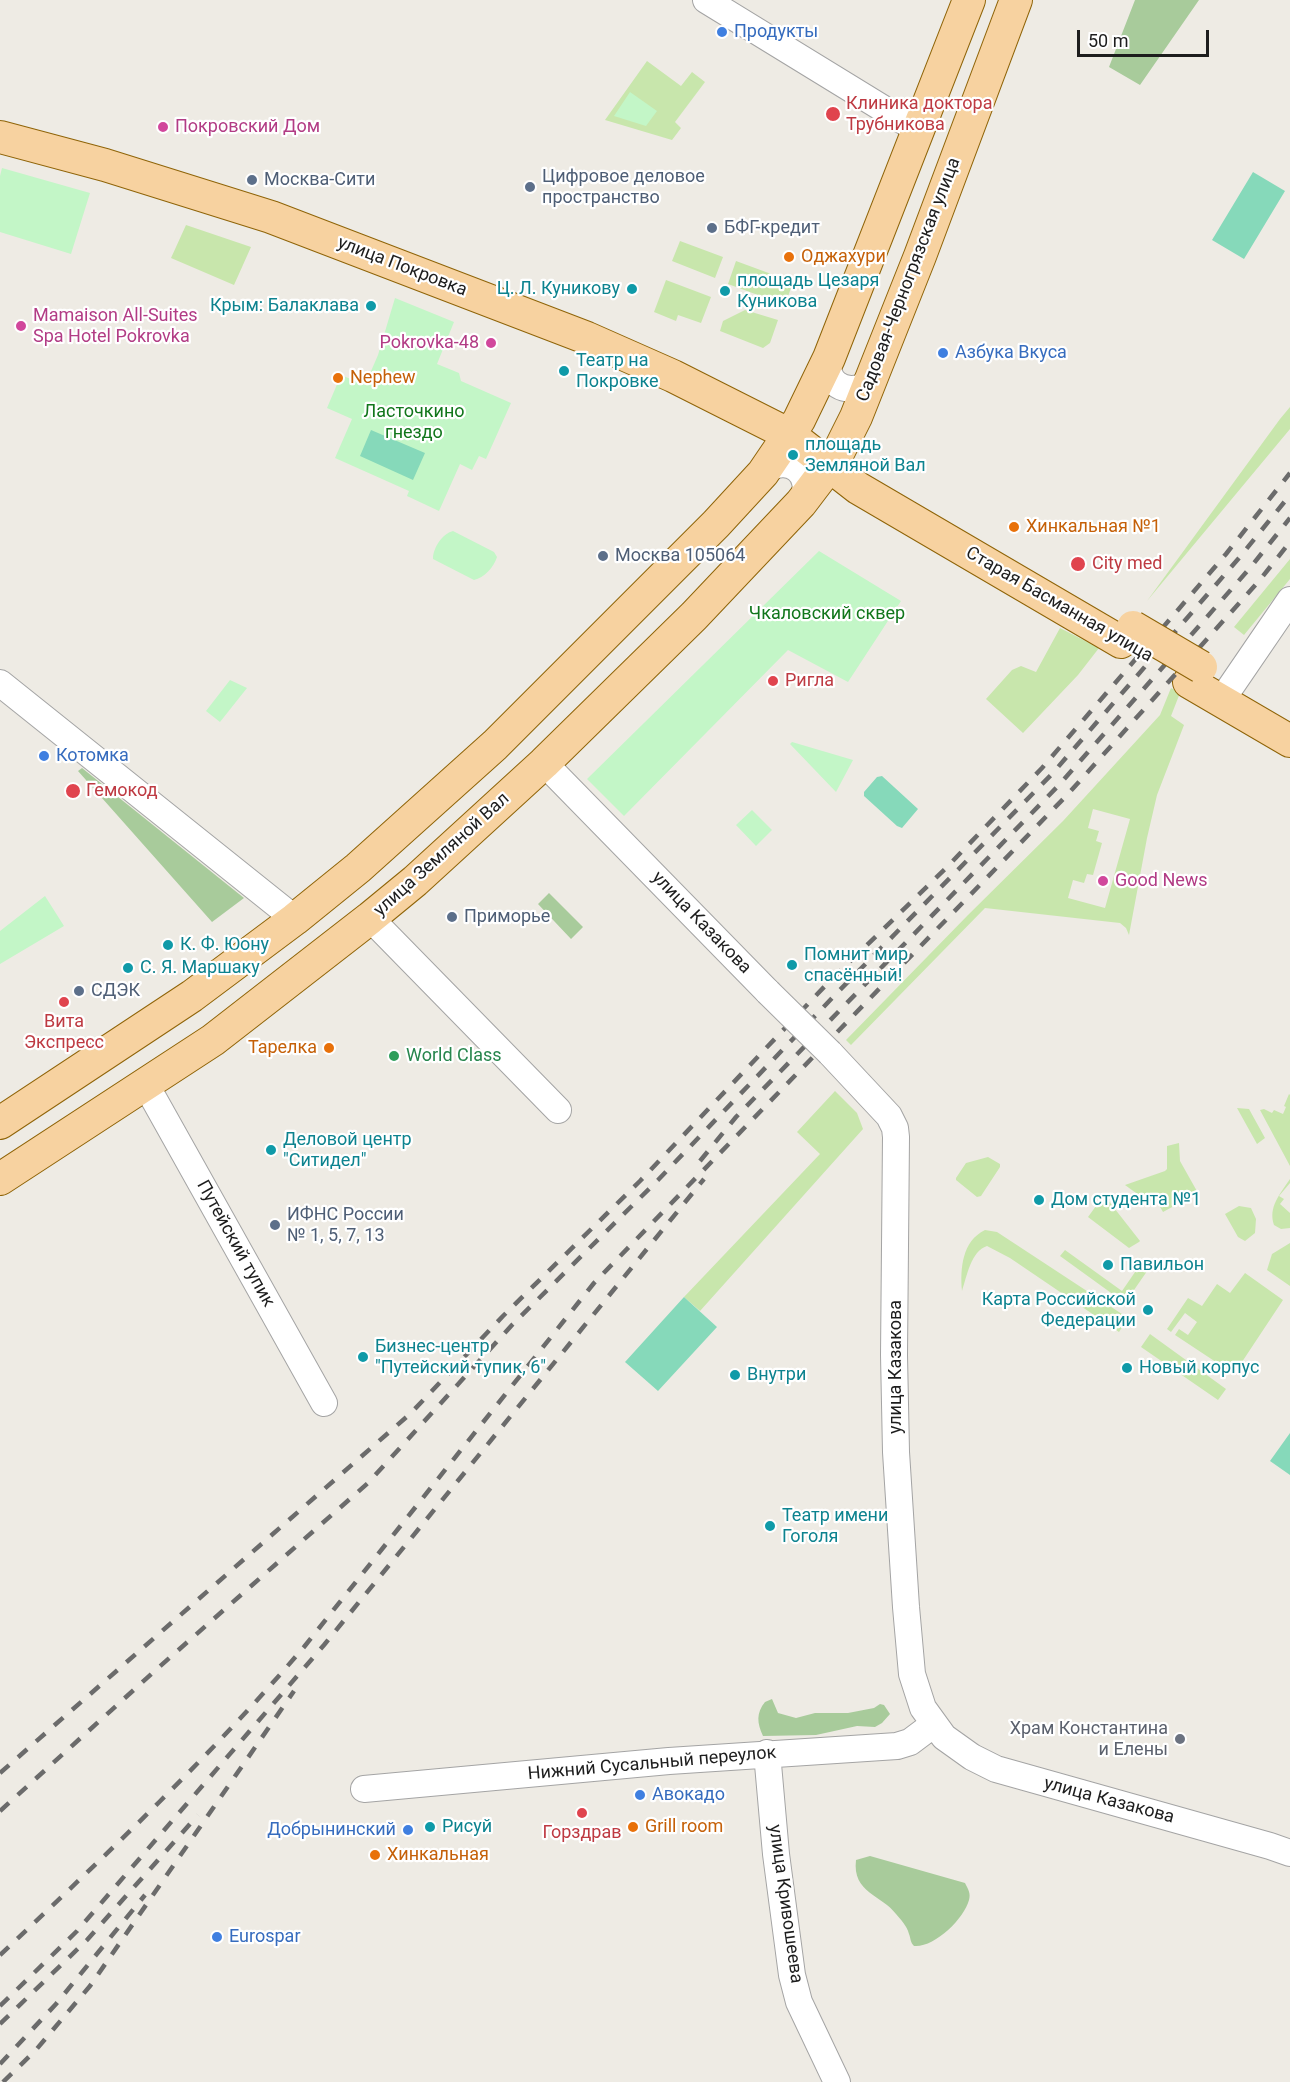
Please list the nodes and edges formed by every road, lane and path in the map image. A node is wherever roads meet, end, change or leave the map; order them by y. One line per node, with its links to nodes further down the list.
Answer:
1 (706, 0): 4 (street)
2 (969, 0): 4 (main road)
3 (1016, 0): 7 (main road, Садовая-Черногрязская улица)
4 (918, 130): 6 (main road)
5 (0, 137): 8 (main road, улица Покровка)
6 (829, 358): 7 (street); 8 (main road)
7 (873, 375): 9 (main road, Садовая-Черногрязская улица)
8 (790, 435): 9 (main road); 10 (main road)
9 (833, 462): 11 (main road, улица Земляной Вал); 14 (main road, Старая Басманная улица, bridge)
10 (763, 473): 11 (street); 19 (main road)
11 (801, 503): 17 (main road, улица Земляной Вал)
12 (1290, 600): 14 (street)
13 (0, 683): 19 (street)
14 (1226, 693): 15 (main road, Старая Басманная улица); 16 (main road, Старая Басманная улица)
15 (1290, 720)
16 (1290, 741)
17 (544, 763): 18 (main road, улица Земляной Вал); 25 (street, улица Казакова, bridge)
18 (370, 918): 20 (main road, улица Земляной Вал); 21 (street)
19 (295, 919): 22 (main road)
20 (146, 1085): 23 (main road, улица Земляной Вал); 24 (street, Путейский тупик)
21 (558, 1110)
22 (0, 1123)
23 (0, 1179)
24 (324, 1403)
25 (934, 1724): 26 (street, Нижний Сусальный переулок); 28 (street, улица Казакова)
26 (767, 1753): 27 (street, Нижний Сусальный переулок); 29 (street, улица Кривошеева)
27 (364, 1790)
28 (1290, 1853)
29 (837, 2082)

